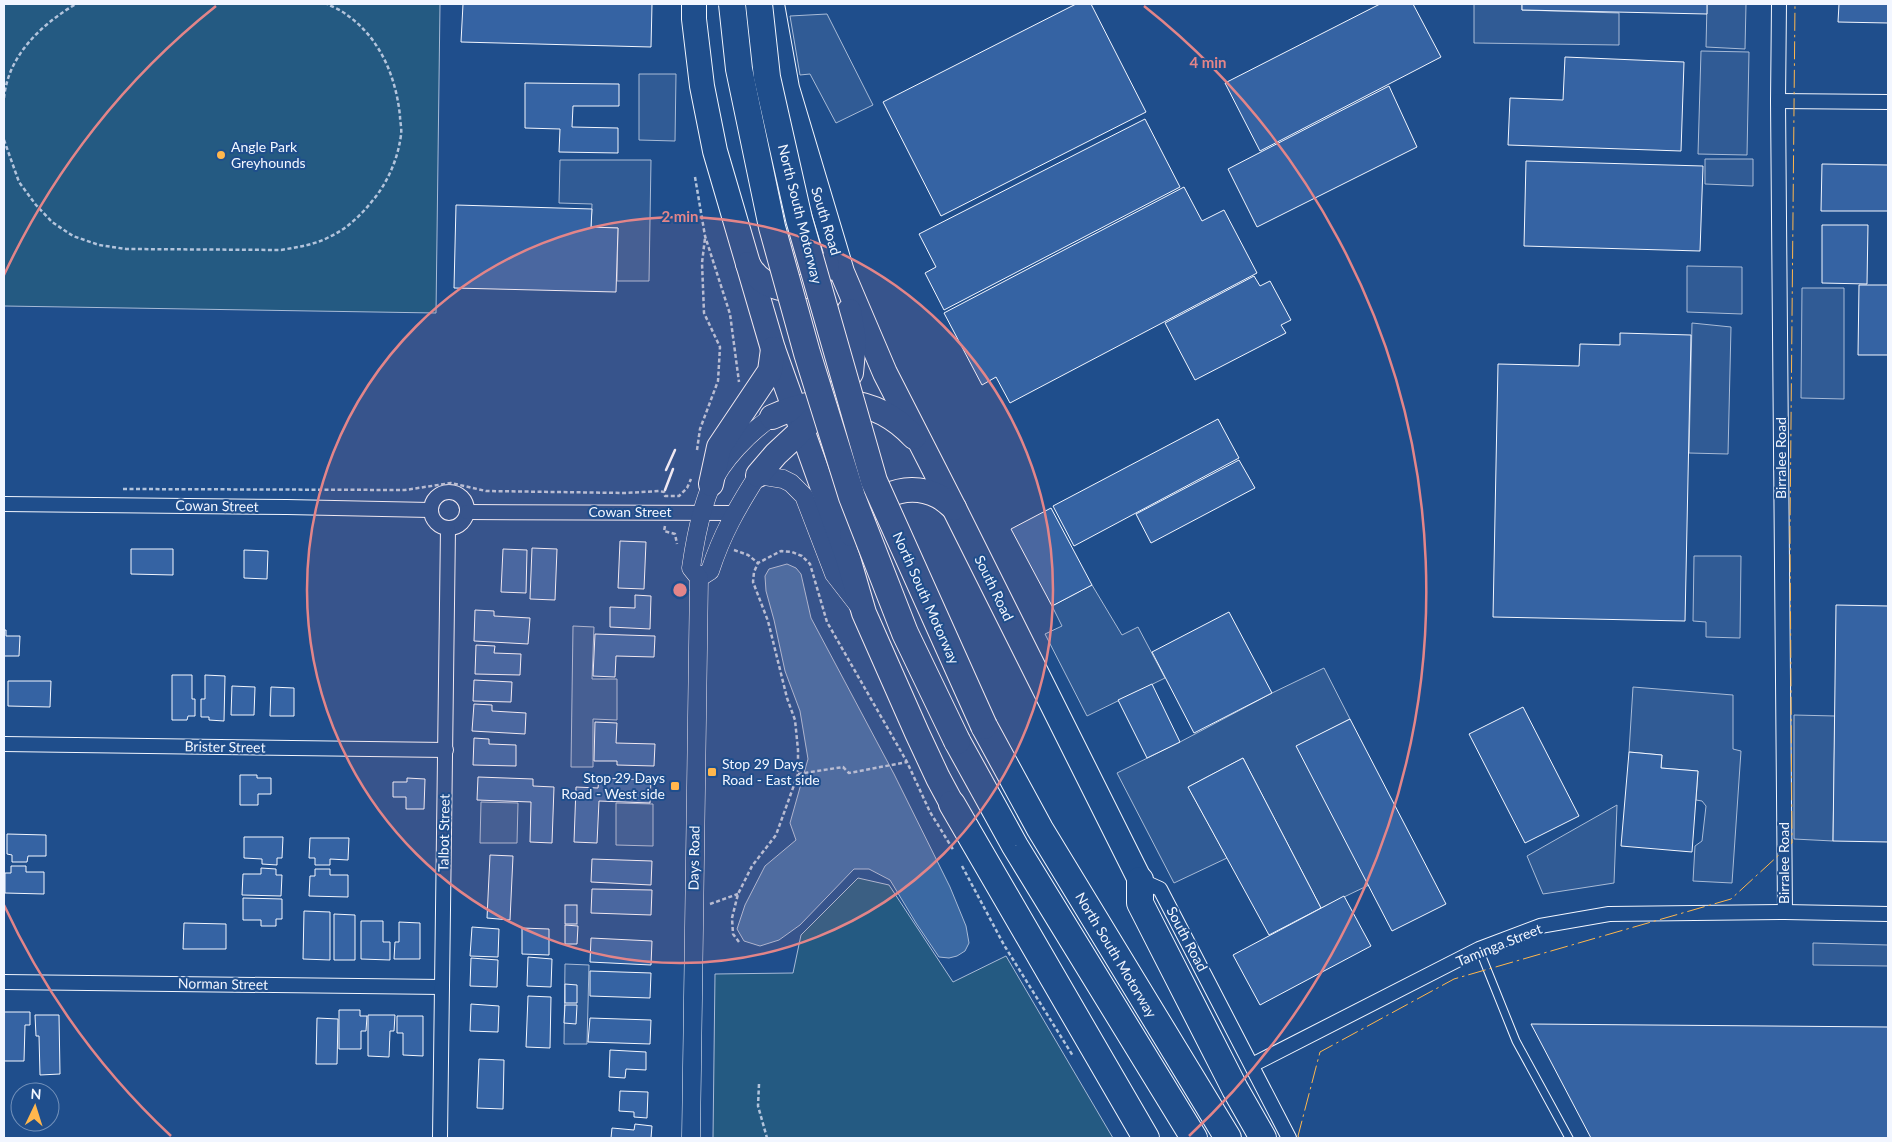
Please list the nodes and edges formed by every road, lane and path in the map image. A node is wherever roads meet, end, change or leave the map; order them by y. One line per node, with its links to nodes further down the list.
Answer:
1 (76, 4): 8 (path)
2 (327, 4): 11 (path)
3 (694, 4): 15 (highway)
4 (732, 4): 62 (highway, North South Motorway, bridge)
5 (759, 4): 63 (highway, North South Motorway, bridge)
6 (772, 4): 14 (highway, South Road)
7 (1779, 4): 9 (street, Birralee Road)
8 (4, 98)
9 (1778, 101): 10 (street); 50 (street, Birralee Road)
10 (1888, 102)
11 (4, 140)
12 (695, 177): 13 (path)
13 (705, 236): 18 (path); 23 (path)
14 (832, 239): 15 (highway); 16 (highway, South Road)
15 (746, 260): 17 (highway)
16 (842, 272): 19 (highway); 28 (highway, South Road)
17 (773, 349): 20 (highway); 25 (highway)
18 (735, 389)
19 (832, 402): 20 (highway); 22 (highway); 28 (highway)
20 (794, 407): 21 (highway); 22 (highway)
21 (772, 417): 25 (street, Days Road)
22 (802, 430): 24 (highway); 37 (highway)
23 (696, 455)
24 (758, 475): 32 (street); 40 (street)
25 (701, 482): 26 (path); 31 (street, Days Road)
26 (121, 489)
27 (4, 504): 29 (street, Cowan Street)
28 (954, 508): 37 (highway); 47 (highway, South Road)
29 (430, 510): 30 (street); 34 (street)
30 (467, 512): 31 (street, Cowan Street); 34 (street)
31 (702, 512): 32 (street, Cowan Street); 39 (street, Days Road)
32 (734, 513): 39 (street)
33 (664, 525): 35 (path)
34 (448, 528): 42 (street, Talbot Street)
35 (678, 549)
36 (734, 550): 38 (path)
37 (848, 558): 40 (highway)
38 (758, 563): 43 (path); 44 (path)
39 (699, 578): 59 (street, Days Road)
40 (864, 613): 45 (highway)
41 (4, 744): 42 (street, Brister Street)
42 (446, 750): 55 (street, Talbot Street)
43 (907, 762): 44 (path); 46 (path)
44 (798, 774): 48 (path)
45 (952, 804): 61 (highway)
46 (955, 853)
47 (1140, 880): 56 (street, South Road); 64 (highway)
48 (738, 894): 49 (path); 52 (path)
49 (704, 906)
50 (1785, 912): 51 (street, Taminga Street); 53 (street, Taminga Street)
51 (1888, 914)
52 (739, 942)
53 (1479, 949): 56 (street, Taminga Street); 66 (lane)
54 (4, 982): 55 (street, Norman Street)
55 (442, 987): 58 (street, Talbot Street)
56 (1252, 1065): 65 (street, South Road)
57 (759, 1084): 60 (path)
58 (440, 1138)
59 (691, 1138)
60 (767, 1138)
61 (1146, 1138)
62 (1194, 1138)
63 (1228, 1138)
64 (1263, 1138)
65 (1289, 1138)
66 (1569, 1138)

